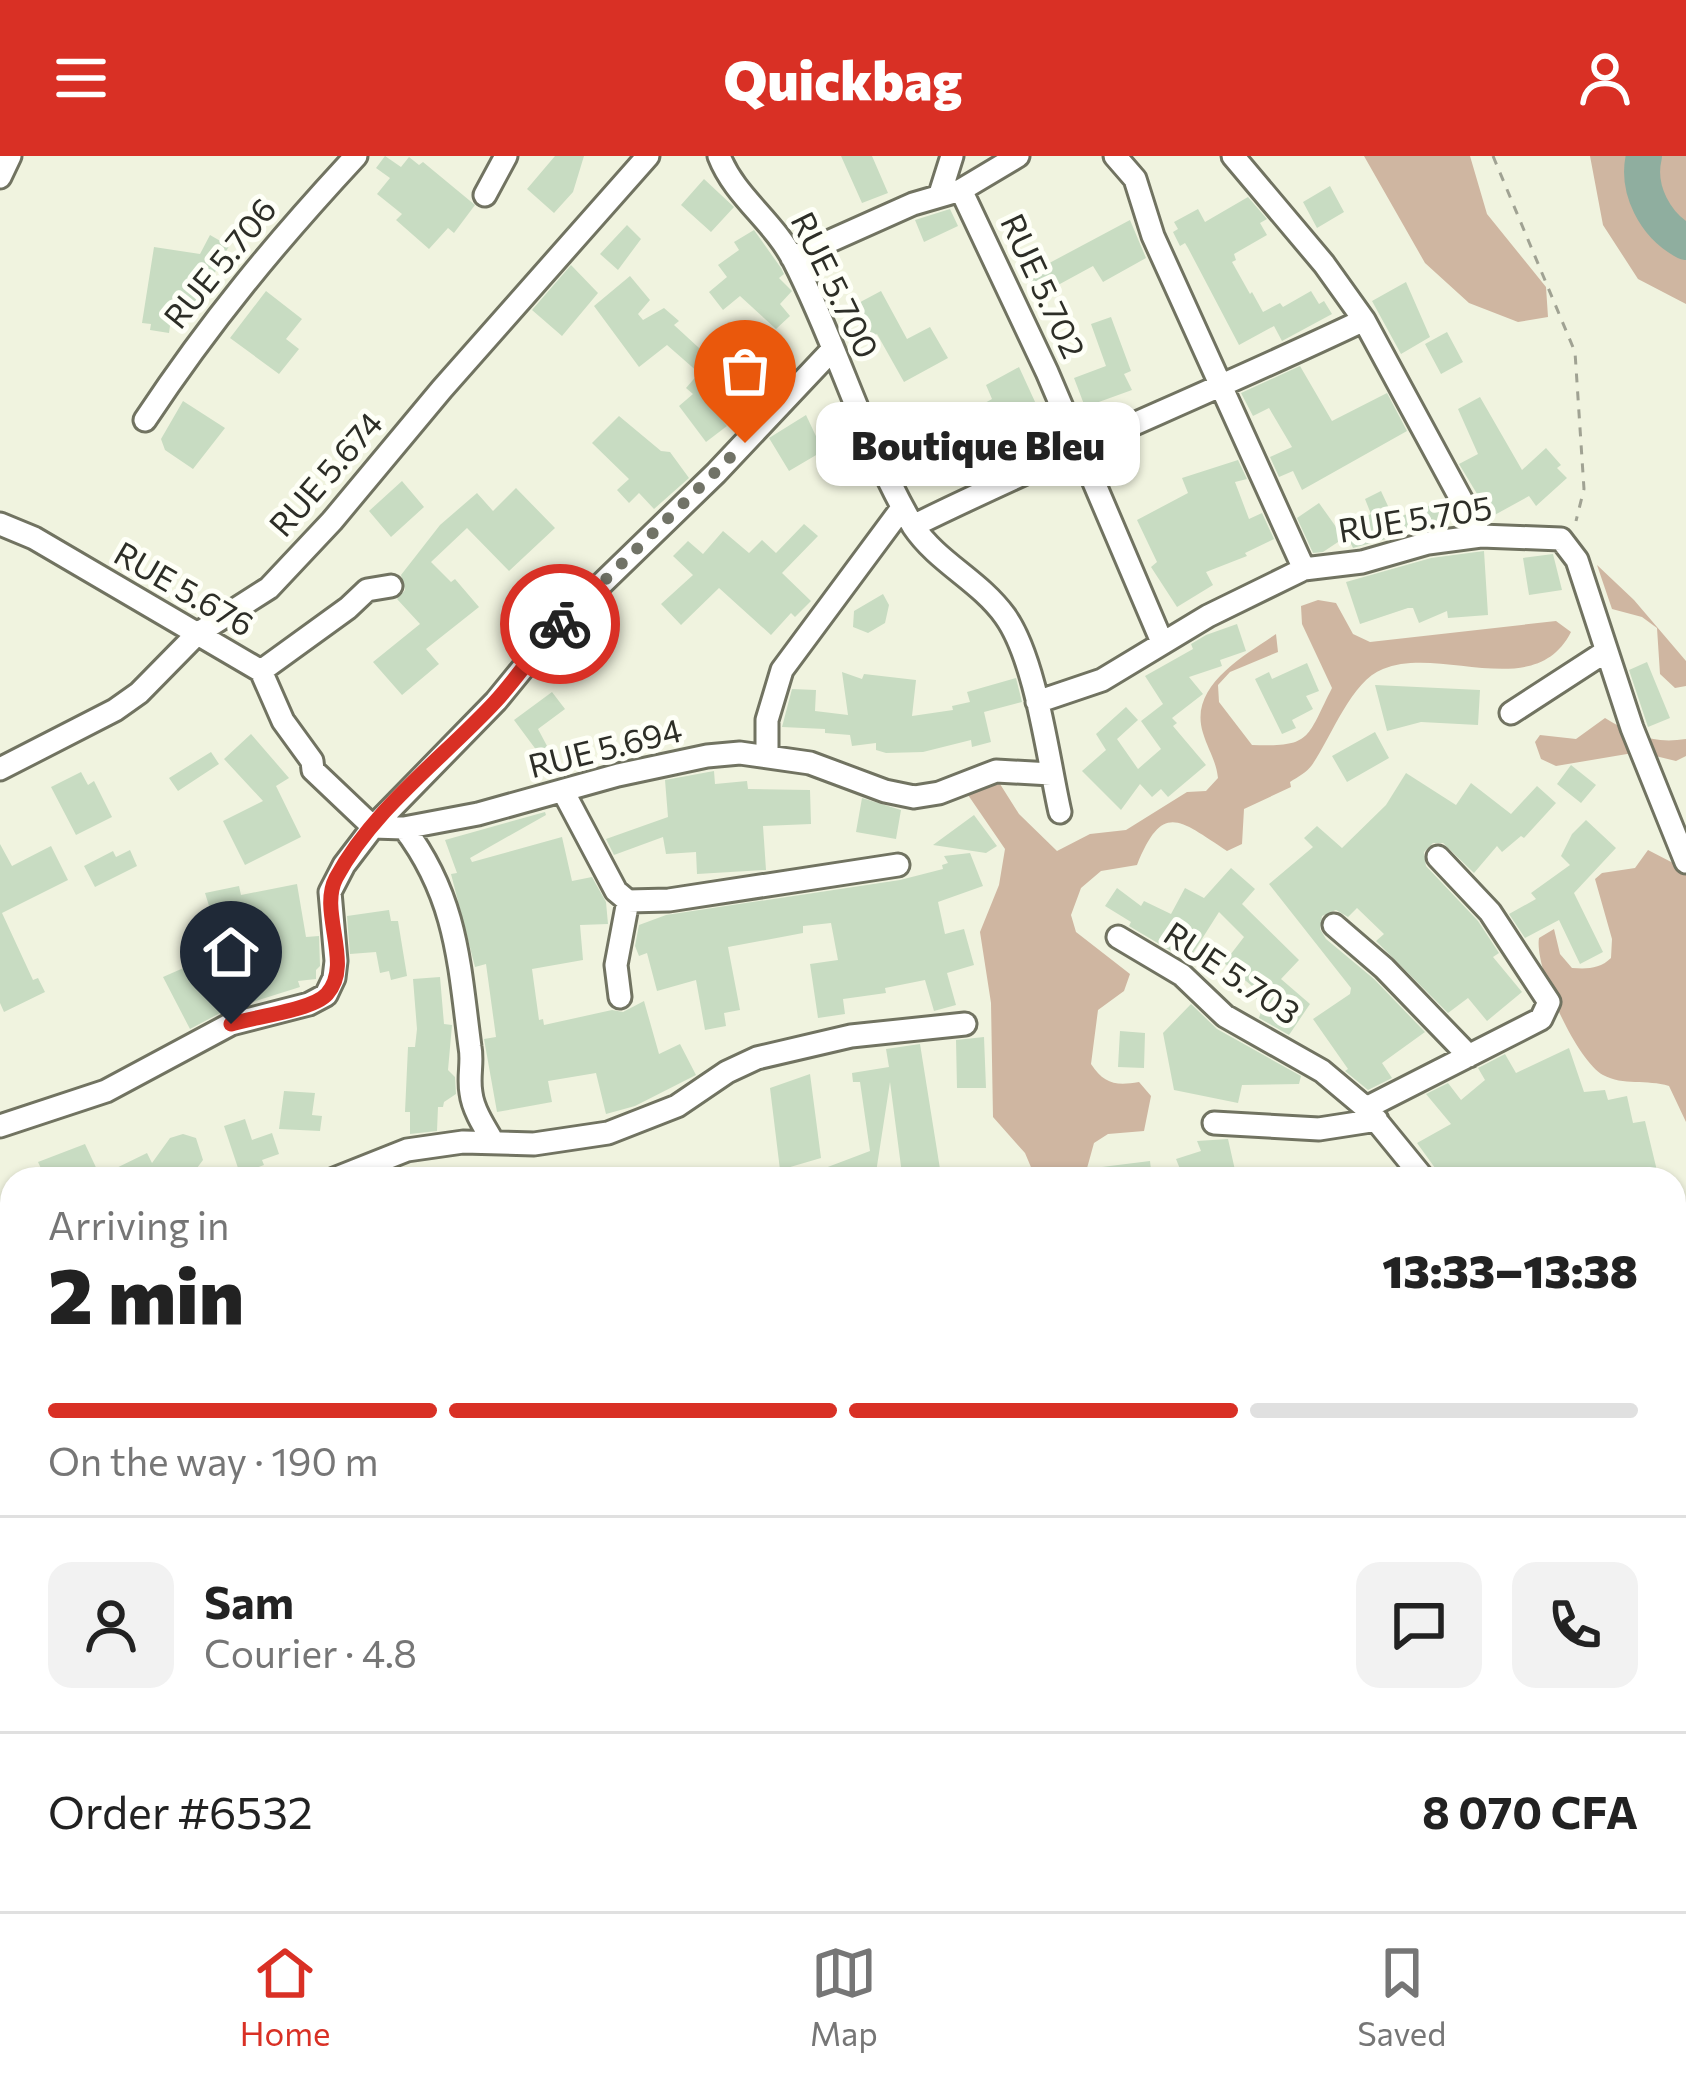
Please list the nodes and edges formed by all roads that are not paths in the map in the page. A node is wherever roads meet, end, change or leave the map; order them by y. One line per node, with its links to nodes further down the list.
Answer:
1 (10, 156): 10 (street)
2 (356, 156): 17 (street, RUE 5.706)
3 (506, 156): 12 (street)
4 (648, 156): 24 (street, RUE 5.674)
5 (718, 156): 13 (street, RUE 5.700)
6 (952, 156): 11 (street)
7 (1018, 156): 11 (street)
8 (1115, 156): 16 (street)
9 (1233, 156): 14 (street)
10 (0, 177)
11 (951, 192): 13 (street); 18 (street, RUE 5.702)
12 (485, 195)
13 (792, 258): 15 (street, RUE 5.700)
14 (1364, 320): 16 (street); 21 (street)
15 (832, 350): 19 (street, RUE 5.700); 35 (street)
16 (1223, 387): 18 (street); 22 (street)
17 (145, 420)
18 (1078, 446): 19 (street); 25 (street, RUE 5.702)
19 (908, 517): 28 (street, RUE 5.700); 30 (street)
20 (0, 524): 24 (street, RUE 5.676)
21 (1480, 536): 22 (street, RUE 5.705); 26 (street, RUE 5.705)
22 (1304, 569): 25 (street, RUE 5.705)
23 (391, 586): 27 (street)
24 (197, 634): 27 (street, RUE 5.676); 31 (street, RUE 5.674)
25 (1162, 642): 28 (street, RUE 5.705)
26 (1605, 652): 29 (street); 38 (street)
27 (261, 670): 35 (street, RUE 5.676)
28 (1036, 702): 32 (street, RUE 5.700)
29 (1511, 713)
30 (767, 755): 32 (street, RUE 5.694); 33 (street, RUE 5.694)
31 (0, 769)
32 (1052, 774): 34 (street, RUE 5.700)
33 (563, 791): 36 (street, RUE 5.694); 40 (street)
34 (1060, 812)
35 (373, 827): 36 (street, RUE 5.694); 48 (street)
36 (404, 828): 49 (street)
37 (1438, 857): 45 (street)
38 (1686, 862)
39 (898, 865): 40 (street)
40 (628, 901): 43 (street)
41 (1334, 925): 45 (street)
42 (1118, 937): 46 (street, RUE 5.703)
43 (620, 997)
44 (964, 1024): 49 (street)
45 (1469, 1056): 46 (street)
46 (1371, 1114): 47 (street); 51 (street, RUE 5.703)
47 (1214, 1124)
48 (0, 1126)
49 (494, 1143): 50 (street)
50 (364, 1167)
51 (1414, 1167)

